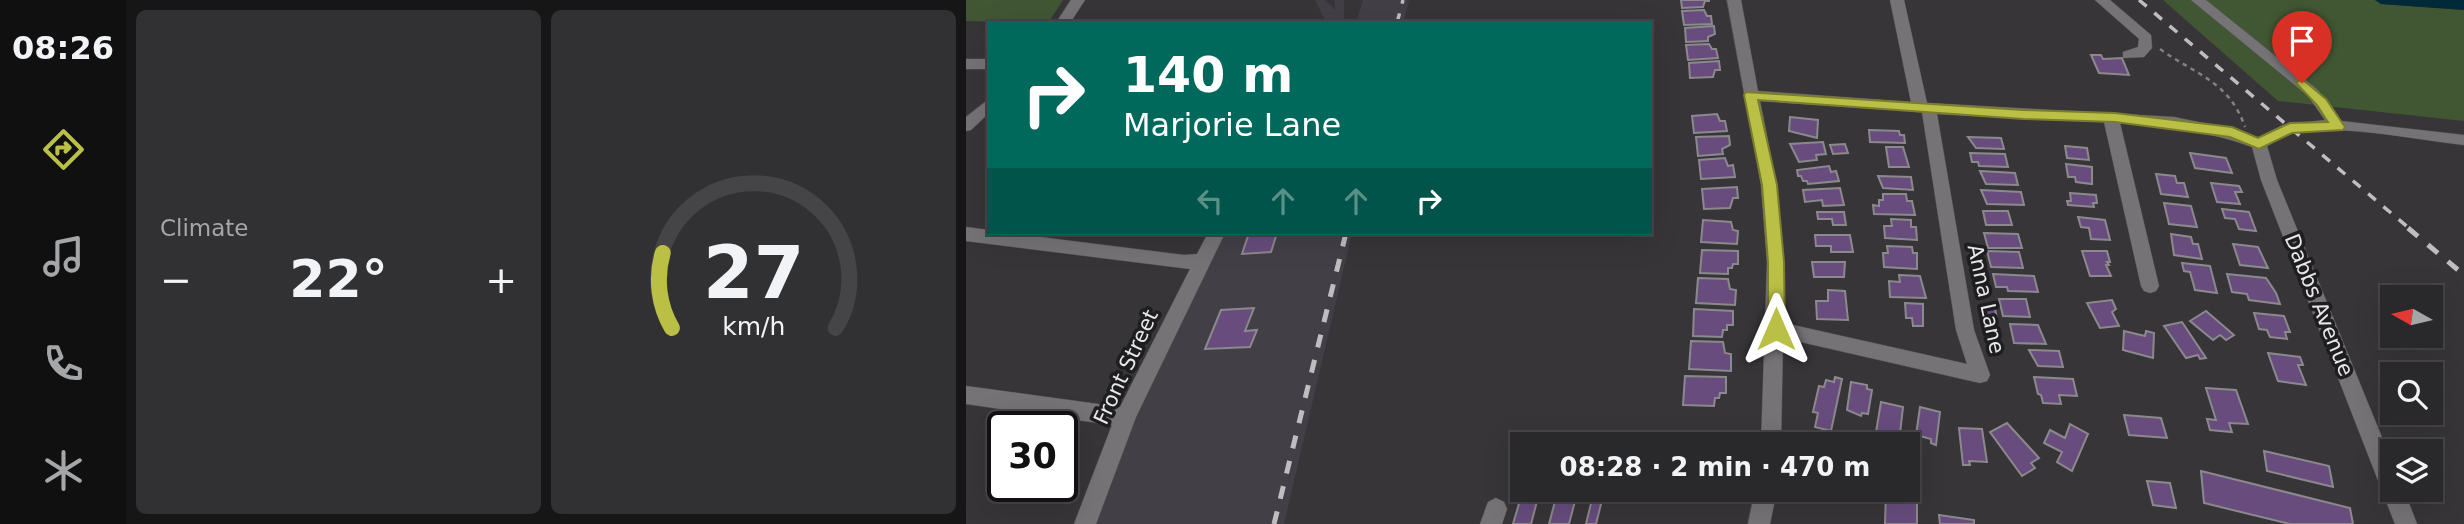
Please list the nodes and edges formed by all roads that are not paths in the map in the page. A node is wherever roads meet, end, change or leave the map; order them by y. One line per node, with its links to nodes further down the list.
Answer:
1 (1078, 0): 6 (street)
2 (1734, 0): 10 (street)
3 (1897, 0): 11 (street, Anna Lane)
4 (2102, 0): 7 (street)
5 (2198, 0): 15 (street)
6 (1064, 21)
7 (2128, 55)
8 (966, 64): 9 (street)
9 (987, 64)
10 (1751, 95): 11 (street); 22 (street)
11 (1924, 107): 13 (street); 22 (street, Anna Lane)
12 (987, 109): 14 (street)
13 (2111, 118): 17 (street); 21 (street)
14 (966, 126)
15 (2339, 127): 16 (street); 17 (street)
16 (2464, 139)
17 (2259, 144): 26 (street, Dabbs Avenue)
18 (966, 234): 20 (street)
19 (1215, 235): 20 (street, Front Street)
20 (1202, 261): 24 (street, Front Street)
21 (2150, 286)
22 (1776, 329): 25 (street)
23 (966, 396): 24 (street)
24 (1126, 416): 29 (street, Front Street)
25 (1772, 432)
26 (2380, 457)
27 (1764, 502): 30 (street)
28 (2398, 502): 31 (street, Dabbs Avenue)
29 (1085, 524)
30 (1759, 524)
31 (2406, 524)

